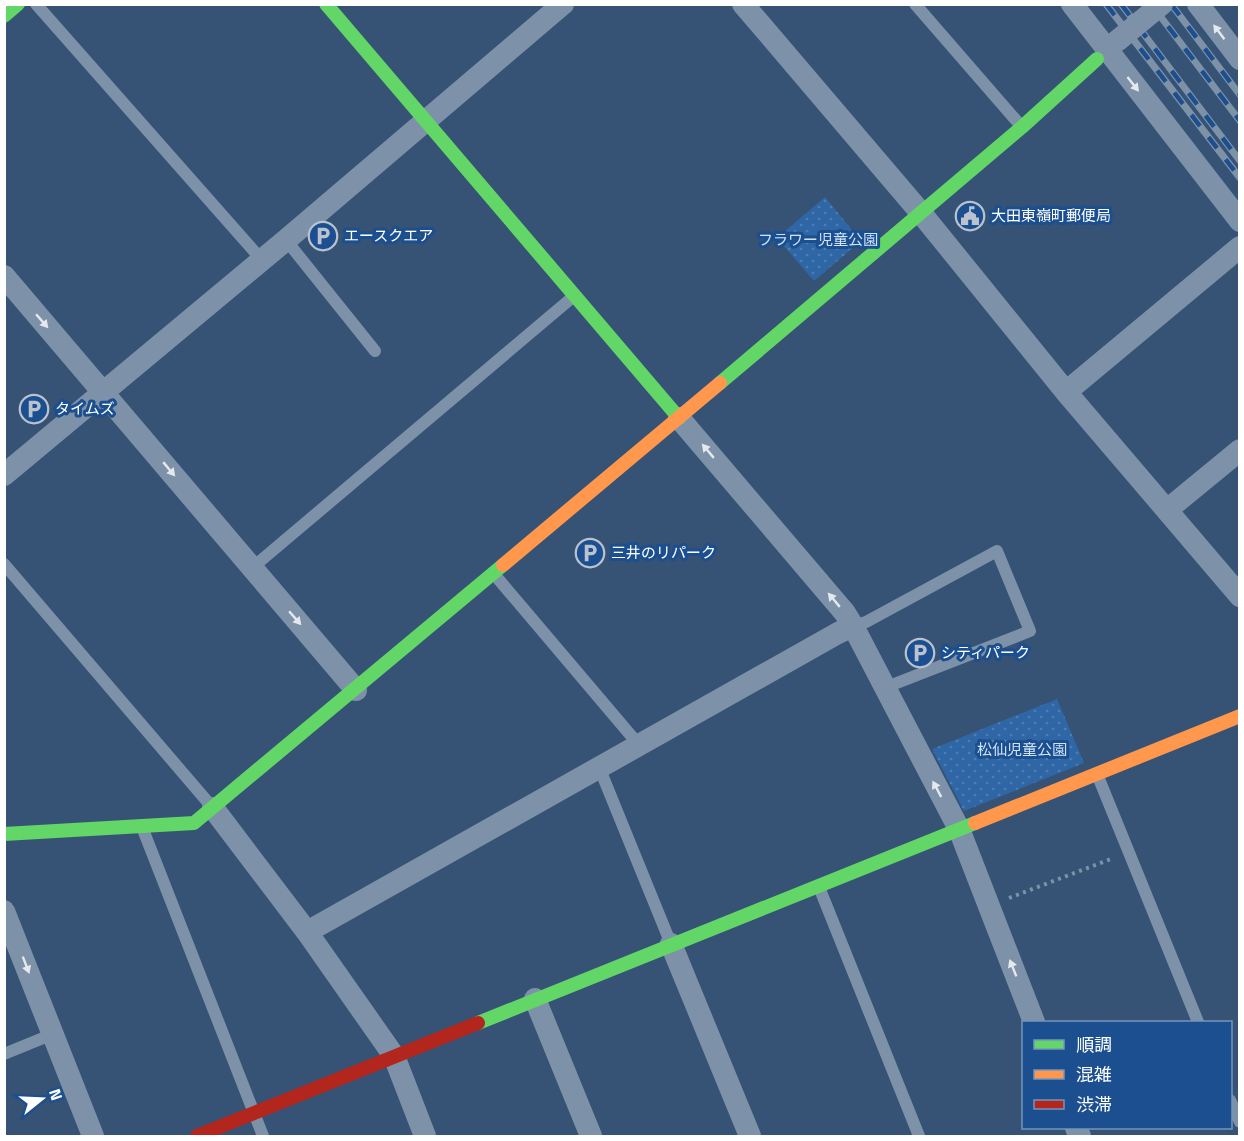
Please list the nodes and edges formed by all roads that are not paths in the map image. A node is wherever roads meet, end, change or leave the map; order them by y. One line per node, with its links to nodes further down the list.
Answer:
1 (18, 4): 10 (street)
2 (36, 4): 19 (lane)
3 (326, 4): 13 (street)
4 (563, 4): 13 (street)
5 (742, 4): 15 (street)
6 (915, 4): 14 (lane)
7 (1072, 4): 11 (street)
8 (1162, 4): 11 (street, bridge)
9 (1198, 4): 12 (street, one-way to 9)
10 (4, 16)
11 (1107, 50): 14 (street); 16 (street, one-way to 16)
12 (1239, 59)
13 (426, 121): 17 (street); 21 (street)
14 (1022, 127): 15 (street)
15 (921, 213): 23 (street); 25 (street)
16 (1239, 221)
17 (286, 240): 19 (street); 22 (lane)
18 (1239, 247): 23 (street)
19 (261, 260): 24 (street)
20 (4, 276): 24 (street, one-way to 24)
21 (574, 296): 25 (street); 30 (lane)
22 (375, 351)
23 (1066, 392): 28 (street)
24 (105, 393): 27 (street); 30 (street, one-way to 30)
25 (680, 418): 31 (street); 33 (street, one-way to 25)
26 (1239, 450): 28 (street)
27 (4, 475)
28 (1167, 510): 32 (street)
29 (4, 564): 40 (lane)
30 (252, 568): 35 (street, one-way to 35)
31 (494, 574): 35 (street); 37 (lane)
32 (1239, 596)
33 (853, 626): 34 (street); 34 (lane); 37 (street)
34 (884, 688): 42 (street, one-way to 34)
35 (356, 690): 40 (street)
36 (1239, 717): 39 (street)
37 (639, 745): 38 (street)
38 (599, 767): 46 (street); 47 (lane)
39 (1096, 774): 42 (street); 50 (lane)
40 (213, 808): 41 (street); 46 (street)
41 (142, 826): 43 (street); 55 (lane)
42 (959, 829): 44 (street); 49 (street, one-way to 42)
43 (4, 834)
44 (818, 885): 47 (street); 63 (lane)
45 (4, 910): 51 (street, one-way to 51)
46 (307, 932): 53 (street)
47 (670, 944): 48 (street); 62 (street)
48 (535, 999): 53 (street); 61 (street)
49 (1033, 1021)
50 (1197, 1021)
51 (53, 1034): 52 (lane); 57 (street)
52 (4, 1054)
53 (394, 1056): 55 (street); 60 (street)
54 (1232, 1105): 56 (lane)
55 (253, 1114): 58 (street); 59 (lane)
56 (1239, 1122)
57 (93, 1137)
58 (197, 1137)
59 (263, 1137)
60 (425, 1137)
61 (591, 1137)
62 (750, 1137)
63 (919, 1137)

